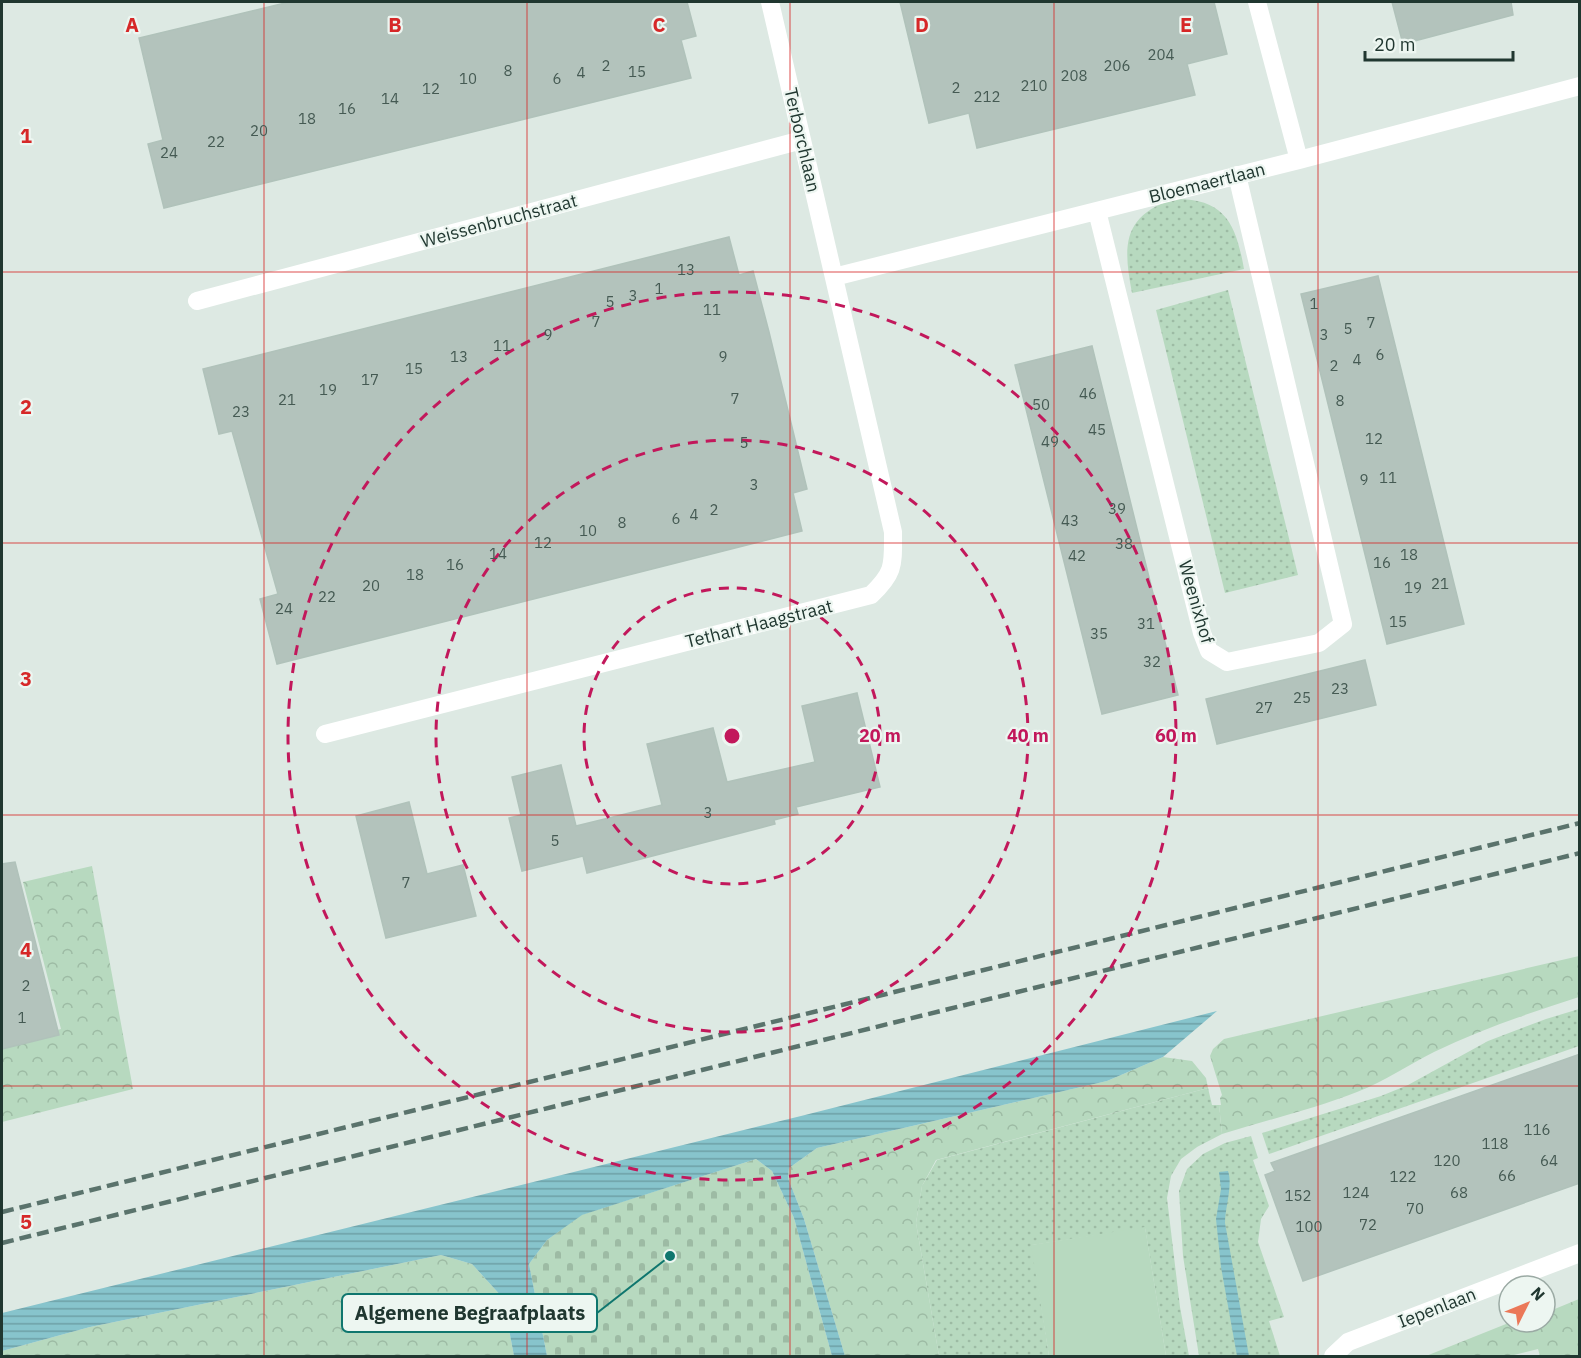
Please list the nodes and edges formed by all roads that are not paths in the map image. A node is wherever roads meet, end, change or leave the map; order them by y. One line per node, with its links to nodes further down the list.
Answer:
1 (770, 2): 4 (street, Terborchlaan)
2 (1257, 2): 5 (street)
3 (1580, 86): 5 (street, Bloemaertlaan)
4 (802, 140): 8 (street, Terborchlaan); 9 (street, Weissenbruchstraat)
5 (1299, 160): 6 (street, Bloemaertlaan)
6 (1237, 175): 7 (street, Bloemaertlaan); 7 (street, Weenixhof)
7 (1097, 211): 8 (street, Bloemaertlaan)
8 (834, 277): 10 (street, Tethart Haagstraat)
9 (197, 301)
10 (325, 734)
11 (1580, 1253): 12 (street, Iepenlaan)
12 (1333, 1356)

